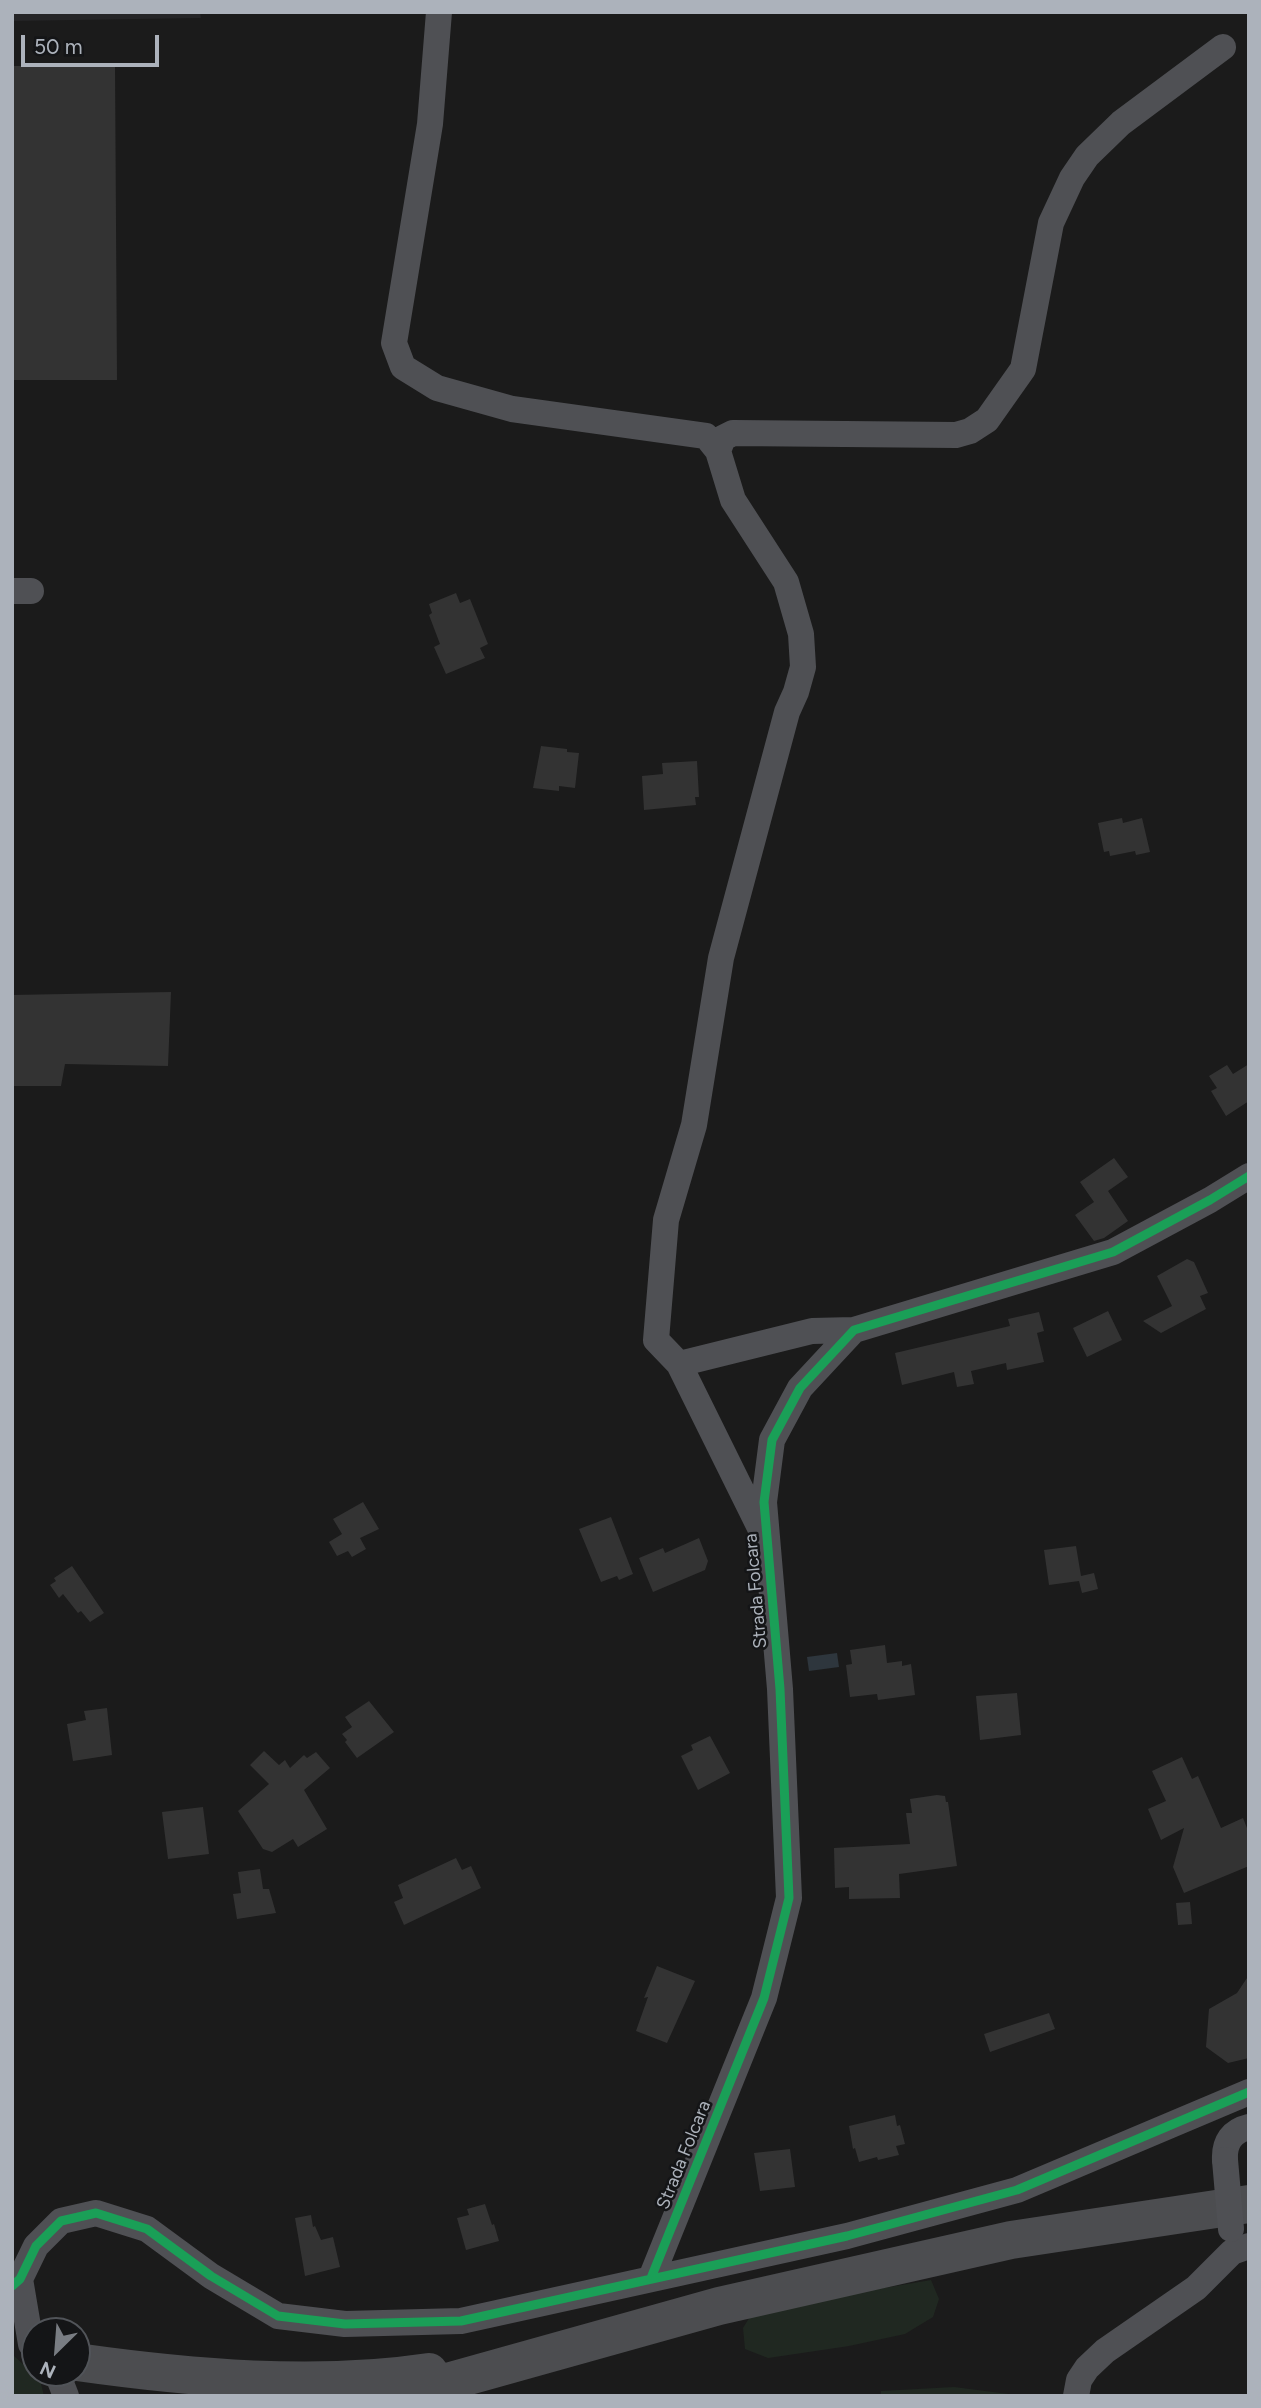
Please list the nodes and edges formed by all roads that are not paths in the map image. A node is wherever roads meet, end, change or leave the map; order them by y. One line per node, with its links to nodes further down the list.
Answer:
1 (439, 12): 3 (street)
2 (1223, 47): 3 (street)
3 (718, 450): 6 (street)
4 (1249, 1176): 5 (street)
5 (854, 1330): 6 (street); 7 (street, Strada Folcara)
6 (679, 1364): 7 (street)
7 (767, 1542): 11 (street, Strada Folcara)
8 (1249, 2092): 11 (street)
9 (1249, 2127): 10 (street, bridge)
10 (1240, 2233): 14 (highway); 17 (street)
11 (651, 2278): 12 (street)
12 (16, 2283): 13 (street)
13 (22, 2317)
14 (545, 2354): 15 (highway); 16 (highway)
15 (91, 2363)
16 (397, 2396)
17 (1076, 2396)

